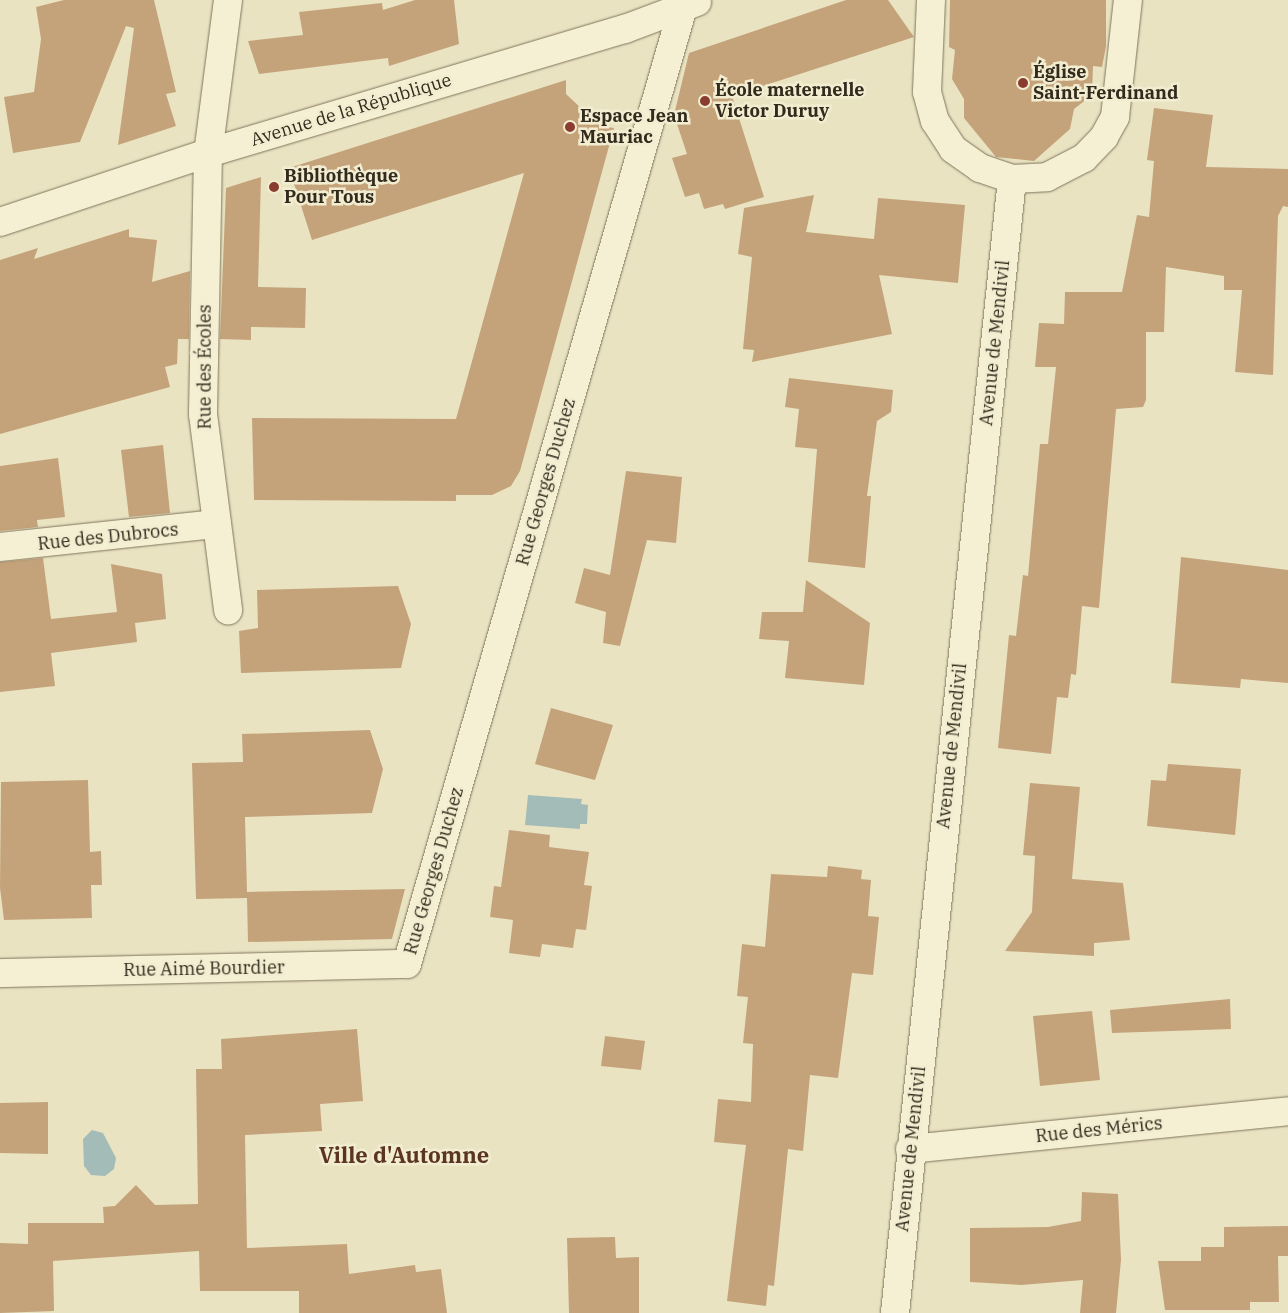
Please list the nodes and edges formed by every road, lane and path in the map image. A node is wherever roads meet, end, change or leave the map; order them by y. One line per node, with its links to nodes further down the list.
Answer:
1 (228, 0): 5 (street, Rue des Écoles)
2 (932, 0): 6 (street)
3 (1128, 0): 6 (street)
4 (690, 2): 5 (street, Avenue de la République); 11 (street, Rue Georges Duchez)
5 (208, 153): 7 (street, Avenue de la République); 8 (street, Rue des Écoles)
6 (1012, 179): 14 (street, Avenue de Mendivil)
7 (0, 222)
8 (217, 524): 9 (street, Rue des Dubrocs); 10 (street, Rue des Écoles)
9 (0, 547)
10 (228, 610)
11 (407, 964): 12 (street, Rue Aimé Bourdier)
12 (0, 973)
13 (1288, 1111): 14 (street, Rue des Mérics)
14 (910, 1149): 15 (street, Avenue de Mendivil)
15 (895, 1313)

